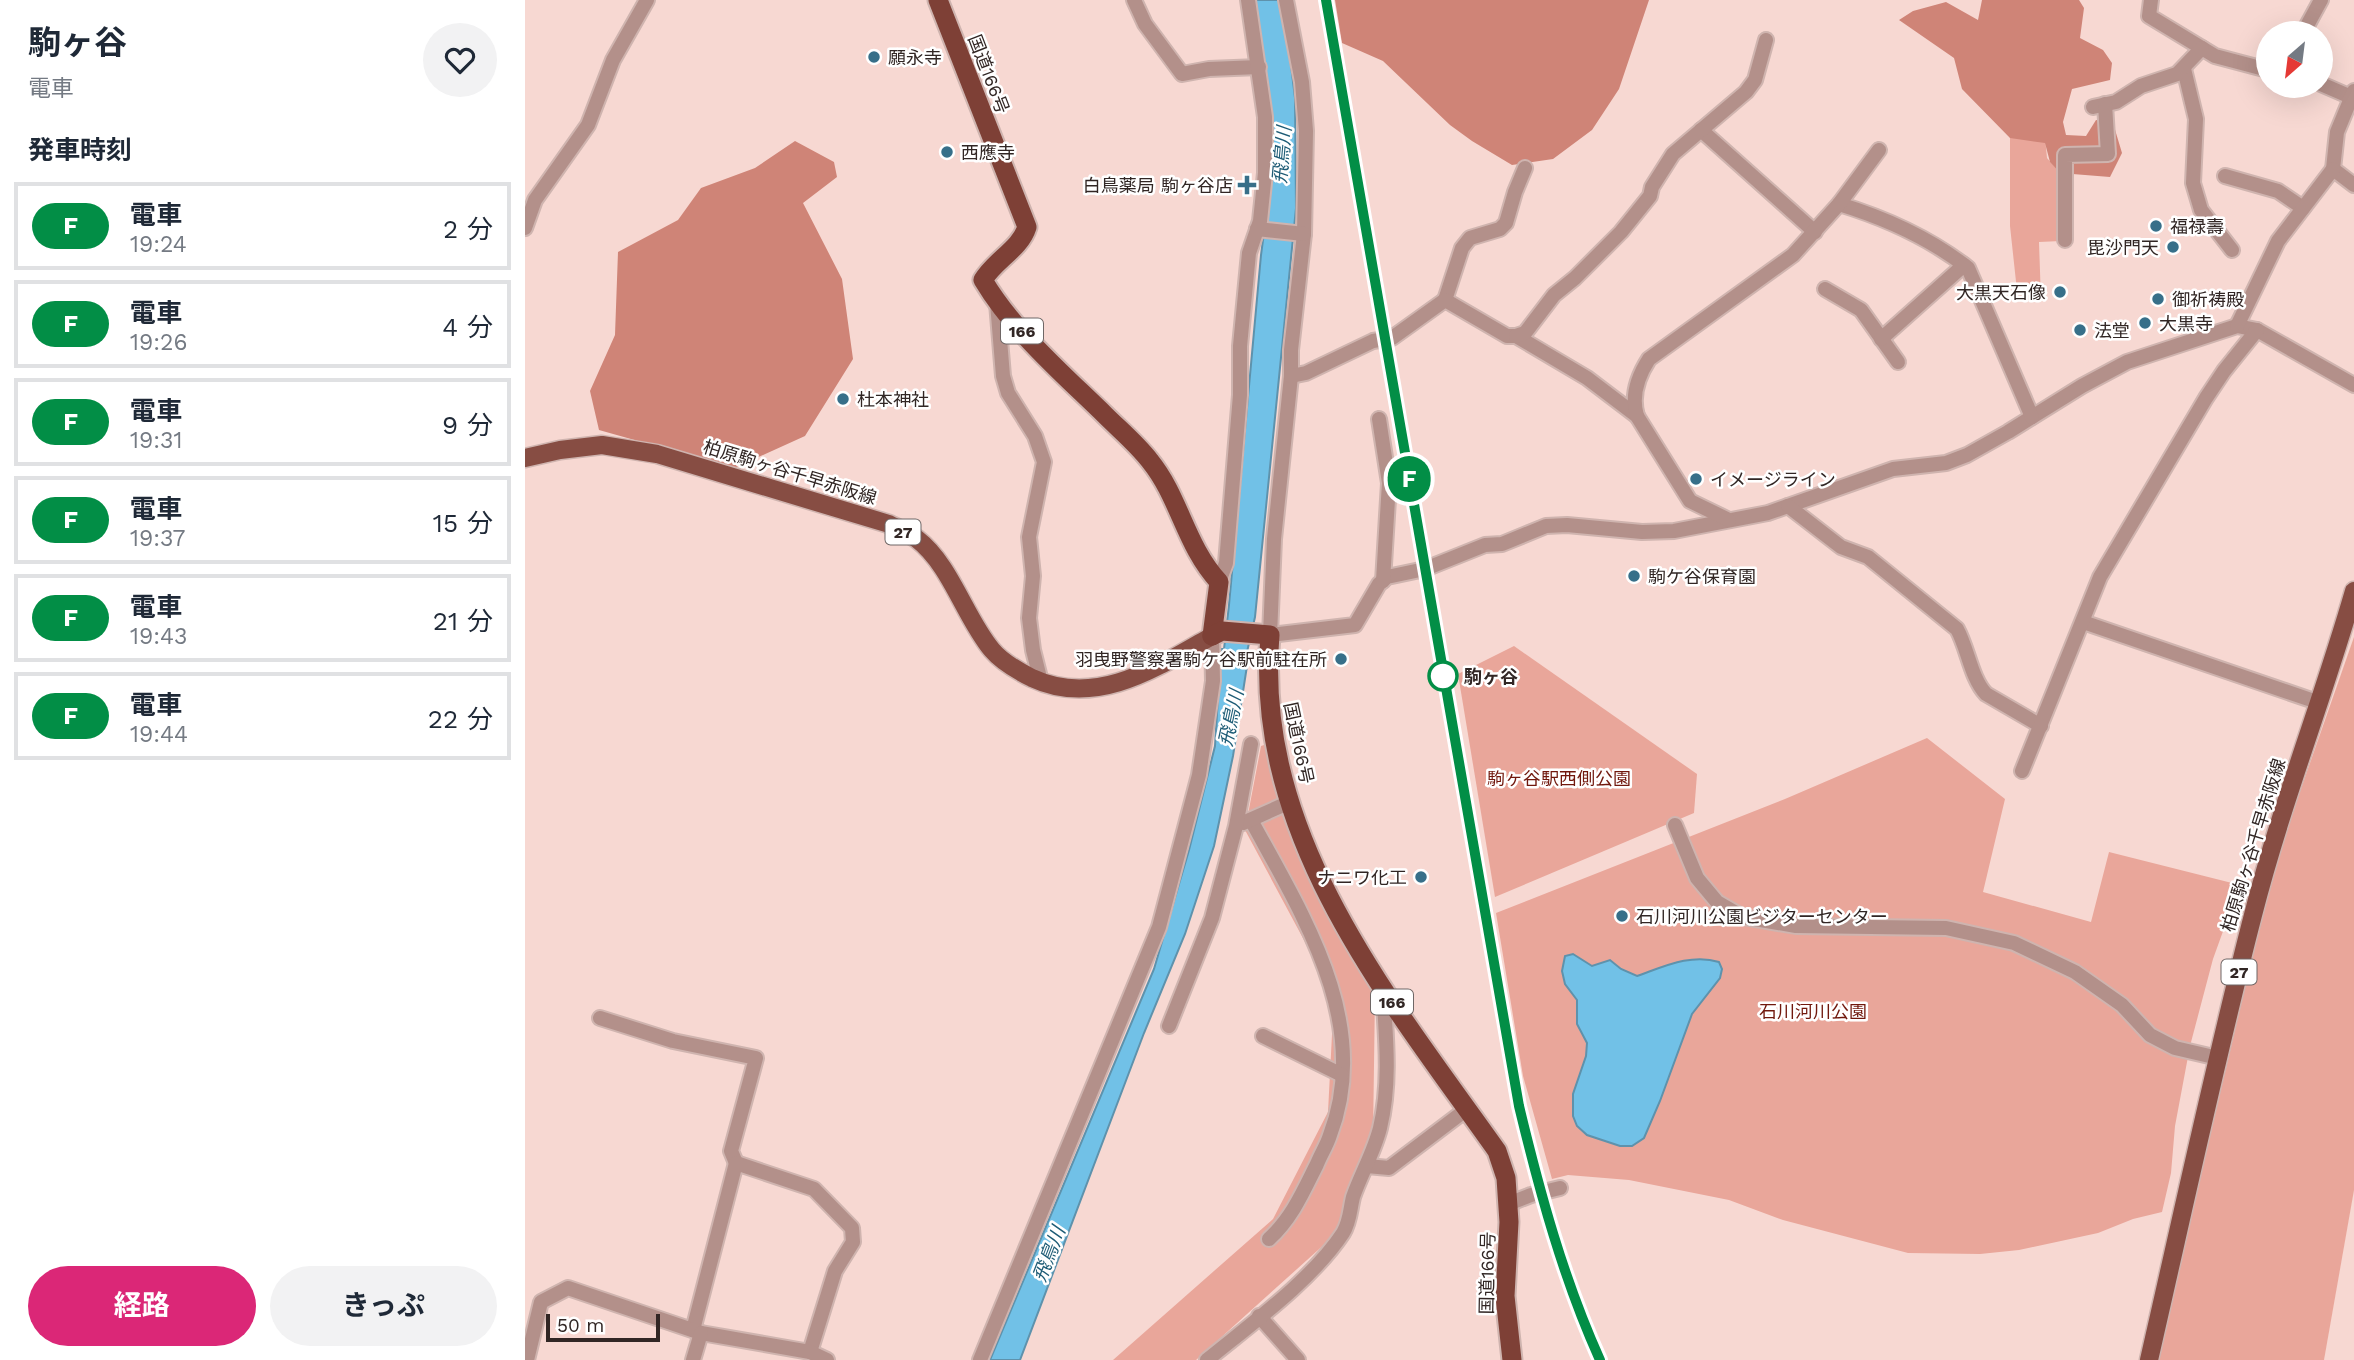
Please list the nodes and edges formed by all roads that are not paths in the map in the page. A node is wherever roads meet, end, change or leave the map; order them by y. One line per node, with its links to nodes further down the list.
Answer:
1 (647, 0): 24 (street)
2 (938, 0): 33 (highway, 国道166号 / 166)
3 (1134, 0): 11 (street)
4 (1248, 0): 11 (street)
5 (1286, 0): 27 (street)
6 (2151, 0): 10 (street)
7 (2321, 0): 8 (street)
8 (2310, 21)
9 (1766, 40): 16 (street)
10 (2202, 48): 12 (street); 13 (street)
11 (1259, 67): 25 (street)
12 (2256, 67)
13 (2184, 69): 28 (street); 29 (street)
14 (2333, 88): 15 (street)
15 (2352, 94): 19 (street)
16 (1701, 130): 26 (street); 36 (street)
17 (1879, 150): 22 (street)
18 (1525, 168): 32 (street)
19 (2333, 169): 21 (street); 23 (street)
20 (2225, 176): 23 (street)
21 (2354, 185)
22 (1839, 204): 26 (street); 30 (street)
23 (2303, 208): 34 (street)
24 (525, 228)
25 (1259, 229): 27 (street); 48 (street)
26 (1815, 232): 41 (street)
27 (1302, 234): 39 (street)
28 (2065, 240)
29 (2232, 250)
30 (1964, 265): 37 (street); 42 (street)
31 (1825, 289): 37 (street)
32 (1445, 300): 36 (street); 39 (street)
33 (997, 303): 48 (highway, 国道166号 / 166); 53 (street)
34 (2237, 326): 35 (street); 42 (street)
35 (2257, 330): 40 (street); 50 (street)
36 (1516, 337): 41 (street)
37 (1881, 339): 38 (street)
38 (1898, 362)
39 (1291, 376): 52 (street)
40 (2354, 385)
41 (1637, 416): 46 (street)
42 (2032, 417): 45 (street)
43 (1379, 419): 47 (street)
44 (525, 458): 53 (main road, 柏原駒ヶ谷千早赤阪線 / 27)
45 (1788, 506): 46 (street); 55 (street)
46 (1728, 520): 47 (street)
47 (1383, 581): 52 (street)
48 (1219, 582): 51 (highway)
49 (2354, 590): 54 (main road, 柏原駒ヶ谷千早赤阪線 / 27)
50 (2083, 622): 54 (street); 55 (street)
51 (1217, 634): 52 (highway); 53 (main road, 柏原駒ヶ谷千早赤阪線 / 27); 82 (street)
52 (1263, 634): 58 (highway, 国道166号 / 166)
53 (1041, 682)
54 (2320, 703): 68 (main road, 柏原駒ヶ谷千早赤阪線 / 27)
55 (2041, 726): 57 (street)
56 (1251, 744): 61 (street)
57 (2022, 771)
58 (1290, 802): 59 (street); 62 (highway, 国道166号 / 166)
59 (1251, 820): 61 (street); 69 (street)
60 (1675, 825): 68 (street)
61 (1236, 826): 64 (street)
62 (1383, 990): 70 (highway, 国道166号 / 166); 72 (street)
63 (600, 1018): 71 (street)
64 (1169, 1026)
65 (1263, 1036): 66 (street)
66 (1279, 1044): 67 (street); 69 (street)
67 (1272, 1058)
68 (2218, 1058): 86 (main road, 柏原駒ヶ谷千早赤阪線 / 27)
69 (1342, 1075): 75 (street)
70 (1467, 1109): 72 (street); 74 (highway, 国道166号 / 166)
71 (736, 1163): 77 (street); 78 (street)
72 (1367, 1166): 76 (street)
73 (1560, 1188): 74 (street)
74 (1508, 1204): 85 (highway, 国道166号 / 166)
75 (1269, 1240)
76 (1259, 1316): 83 (street); 84 (street)
77 (697, 1331): 78 (street); 79 (street); 80 (street)
78 (810, 1352): 81 (street)
79 (527, 1360)
80 (693, 1360)
81 (827, 1360)
82 (980, 1360)
83 (1207, 1360)
84 (1298, 1360)
85 (1512, 1360)
86 (2149, 1360)

